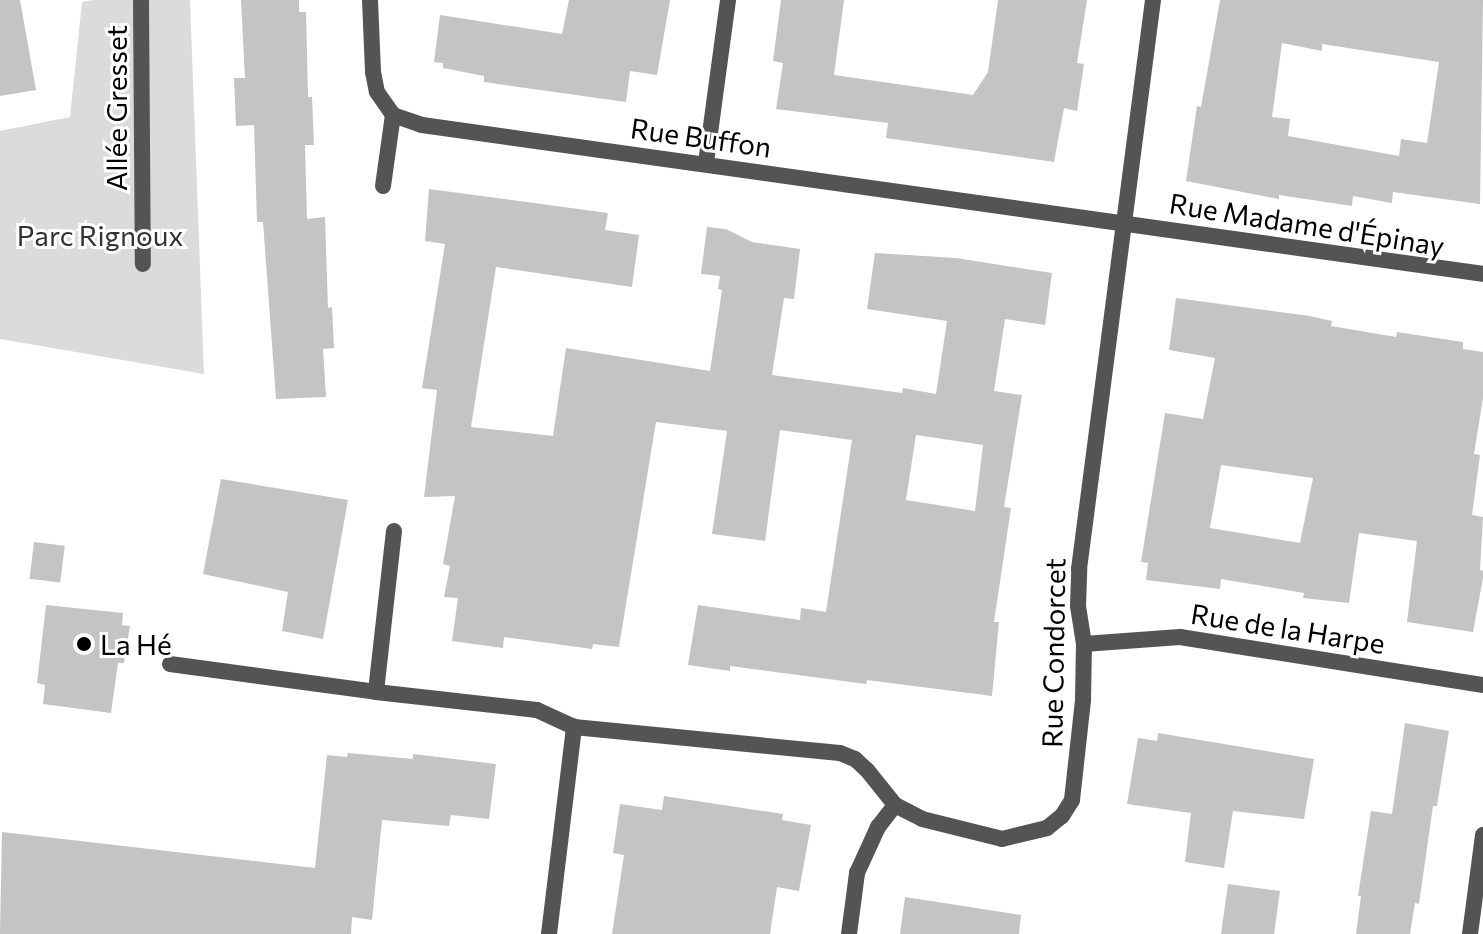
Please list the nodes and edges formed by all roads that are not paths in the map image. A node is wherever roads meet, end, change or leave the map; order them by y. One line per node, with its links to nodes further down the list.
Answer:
1 (141, 0): 9 (street, Allée Gresset)
2 (370, 0): 5 (street)
3 (728, 0): 6 (street)
4 (1153, 0): 8 (street, Rue Condorcet)
5 (393, 115): 6 (street, Rue Buffon); 7 (street)
6 (706, 163): 8 (street, Rue Buffon)
7 (383, 186)
8 (1123, 223): 10 (street, Rue Madame d'Épinay); 12 (street, Rue Condorcet)
9 (143, 264)
10 (1483, 274)
11 (394, 531): 15 (street)
12 (1084, 644): 14 (street, Rue de la Harpe); 17 (street, Rue Condorcet)
13 (170, 664): 15 (street, Rue Condorcet)
14 (1483, 685)
15 (376, 692): 16 (street, Rue Condorcet)
16 (574, 727): 17 (street, Rue Condorcet); 19 (street)
17 (895, 805): 20 (street)
18 (1483, 835): 21 (street)
19 (549, 934)
20 (849, 934)
21 (1470, 934)

